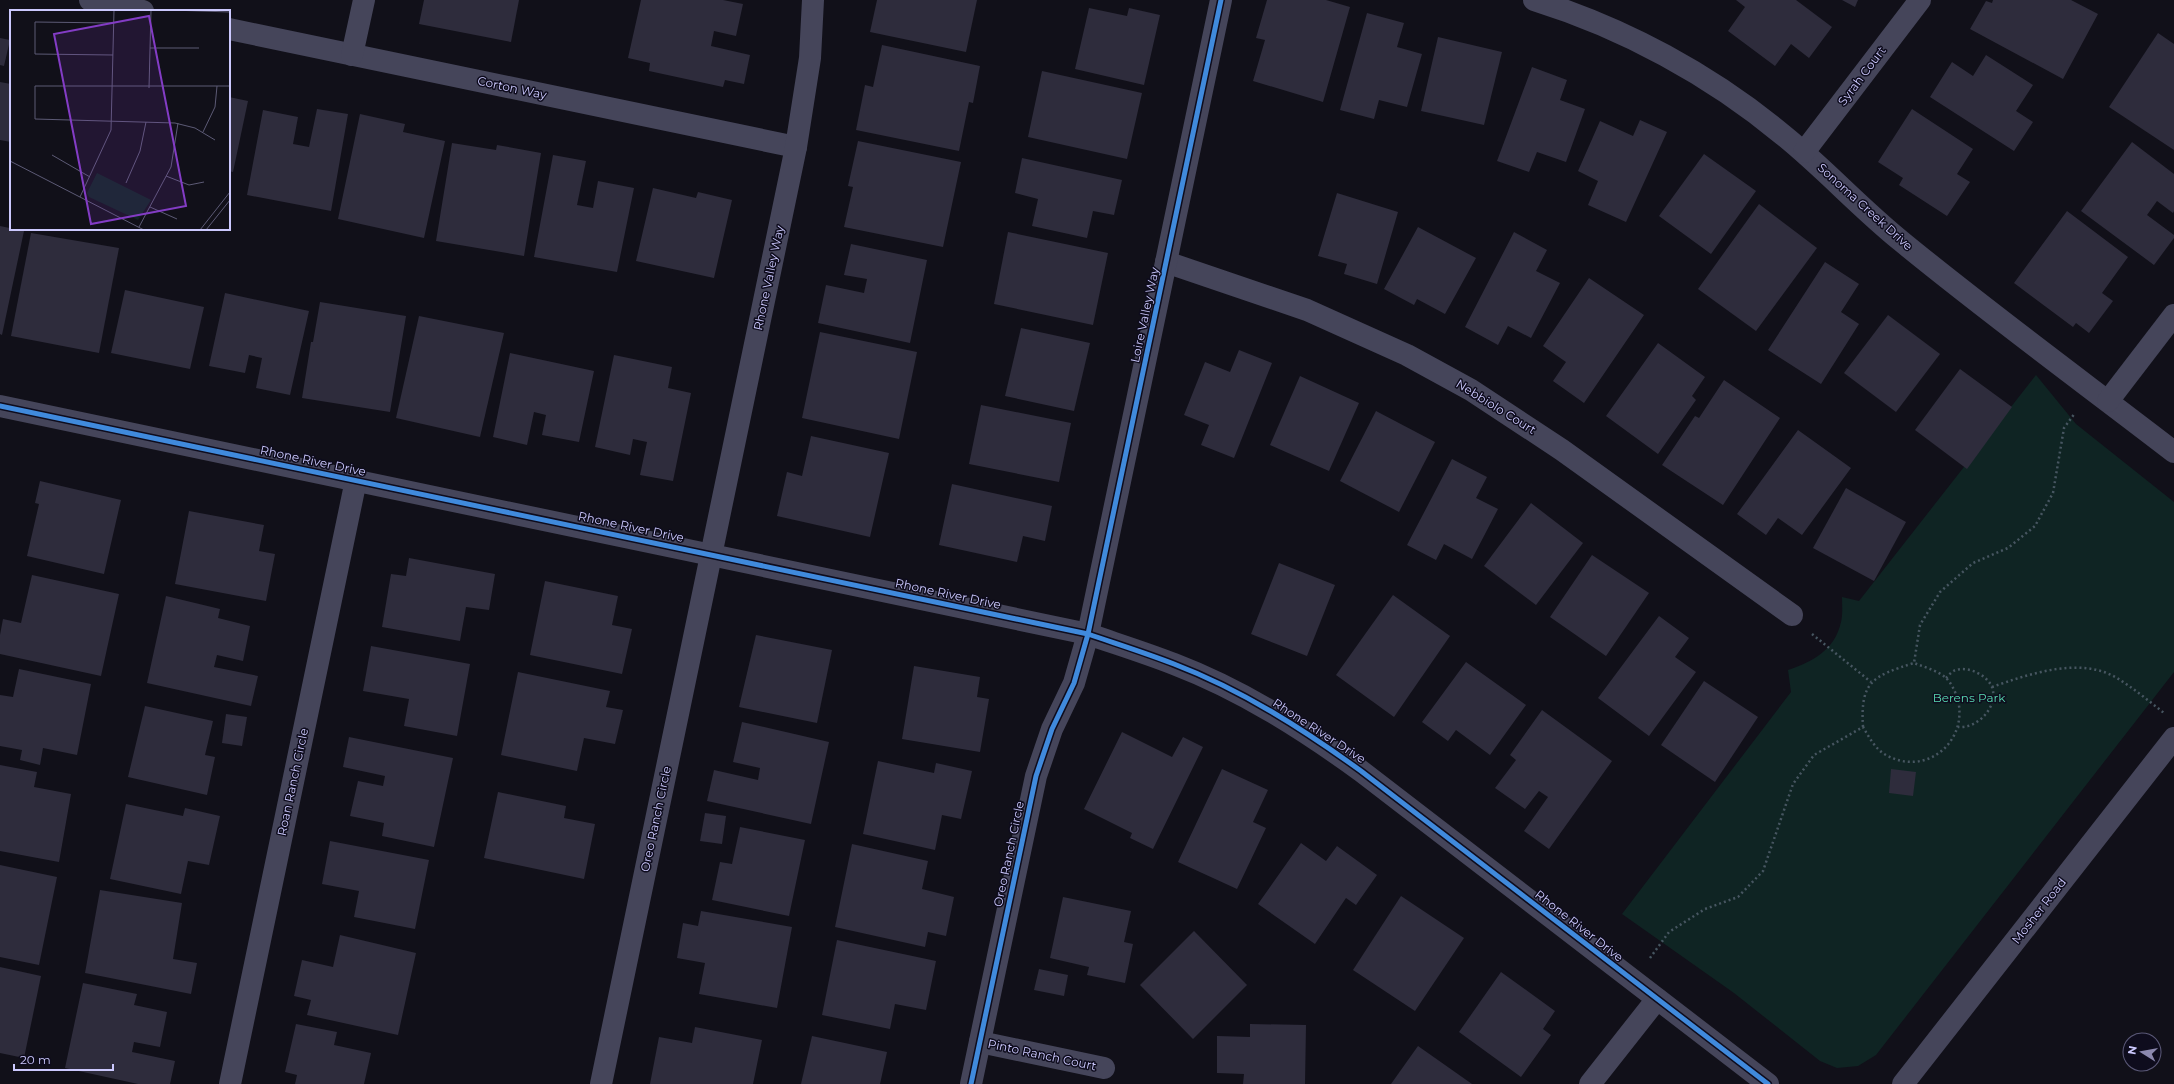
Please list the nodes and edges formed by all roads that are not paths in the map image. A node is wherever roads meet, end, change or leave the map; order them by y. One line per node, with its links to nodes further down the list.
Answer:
1 (90, 0): 7 (street)
2 (364, 0): 9 (street)
3 (813, 0): 10 (street, Rhone Valley Way)
4 (1221, 0): 12 (street, Loire Valley Way)
5 (1534, 0): 11 (street, Sonoma Creek Drive)
6 (1920, 0): 11 (street, Syrah Court)
7 (138, 10)
8 (230, 29): 9 (street, Corton Way)
9 (352, 55): 10 (street, Corton Way)
10 (796, 147): 18 (street, Rhone Valley Way)
11 (1804, 152): 14 (street, Sonoma Creek Drive)
12 (1166, 262): 19 (street, Nebbiolo Court); 20 (street, Loire Valley Way)
13 (2174, 315): 14 (street)
14 (2101, 396): 16 (street, Sonoma Creek Drive)
15 (0, 408): 17 (street, Rhone River Drive)
16 (2174, 452)
17 (356, 480): 18 (street, Rhone River Drive); 25 (street, Roan Ranch Circle)
18 (711, 554): 20 (street, Rhone River Drive); 26 (street, Oreo Ranch Circle)
19 (1792, 616)
20 (1088, 634): 22 (street, Rhone River Drive); 23 (street, Oreo Ranch Circle)
21 (2174, 738): 30 (street, Mosher Road)
22 (1657, 999): 28 (street); 29 (street, Rhone River Drive)
23 (980, 1042): 24 (street, Pinto Ranch Court); 27 (street, Oreo Ranch Circle)
24 (1104, 1068)
25 (230, 1084)
26 (601, 1084)
27 (971, 1084)
28 (1590, 1084)
29 (1768, 1084)
30 (1903, 1084)

